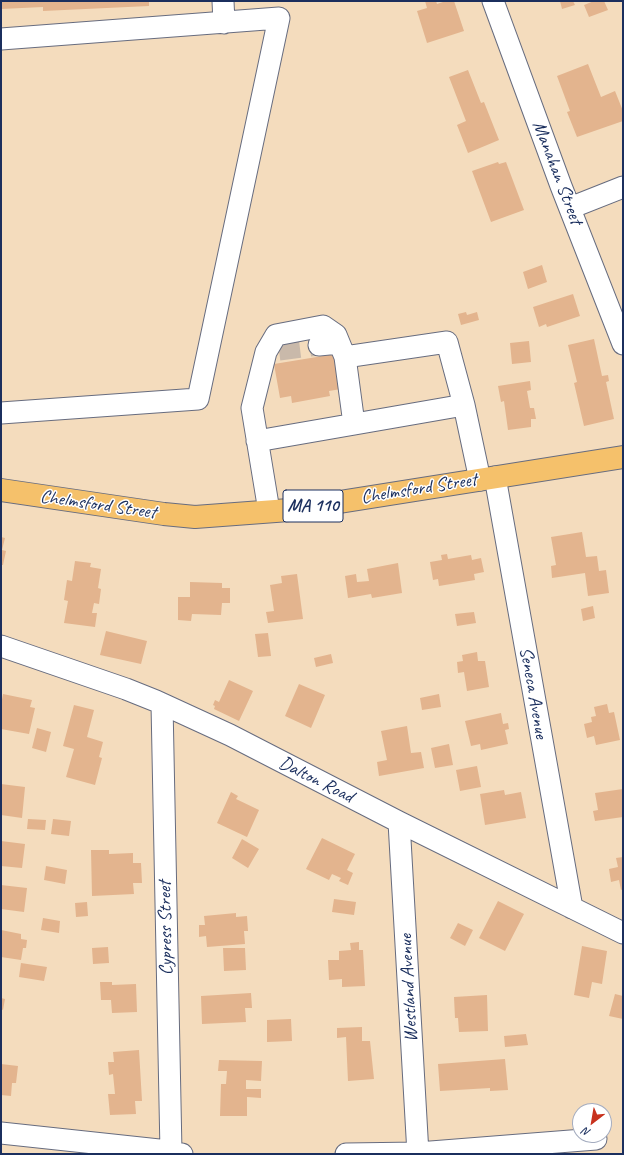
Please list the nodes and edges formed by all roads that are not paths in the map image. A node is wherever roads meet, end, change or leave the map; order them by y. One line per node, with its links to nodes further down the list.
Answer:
1 (223, 1): 4 (street)
2 (493, 1): 7 (street, Manahan Street)
3 (281, 10): 4 (street); 11 (street)
4 (224, 23): 5 (street)
5 (1, 39)
6 (623, 187): 7 (street)
7 (570, 208): 8 (street, Manahan Street)
8 (623, 344)
9 (334, 348): 10 (street, Seneca Avenue); 12 (street); 13 (street)
10 (464, 405): 12 (street); 15 (street, Seneca Avenue)
11 (1, 413)
12 (354, 424): 13 (street)
13 (257, 441): 17 (street)
14 (623, 457): 15 (main road, Chelmsford Street / MA 110)
15 (488, 478): 17 (main road, Chelmsford Street / MA 110); 21 (street, Seneca Avenue)
16 (1, 490): 17 (main road, Chelmsford Street / MA 110)
17 (269, 511)
18 (1, 646): 19 (street, Dalton Road)
19 (162, 704): 20 (street, Dalton Road); 25 (street, Cypress Street)
20 (399, 822): 21 (street, Dalton Road); 27 (street, Westland Avenue)
21 (572, 908): 22 (street, Dalton Road)
22 (623, 933)
23 (1, 1133): 25 (street)
24 (572, 1141): 27 (street)
25 (176, 1153)
26 (346, 1154): 27 (street)
27 (418, 1154)

